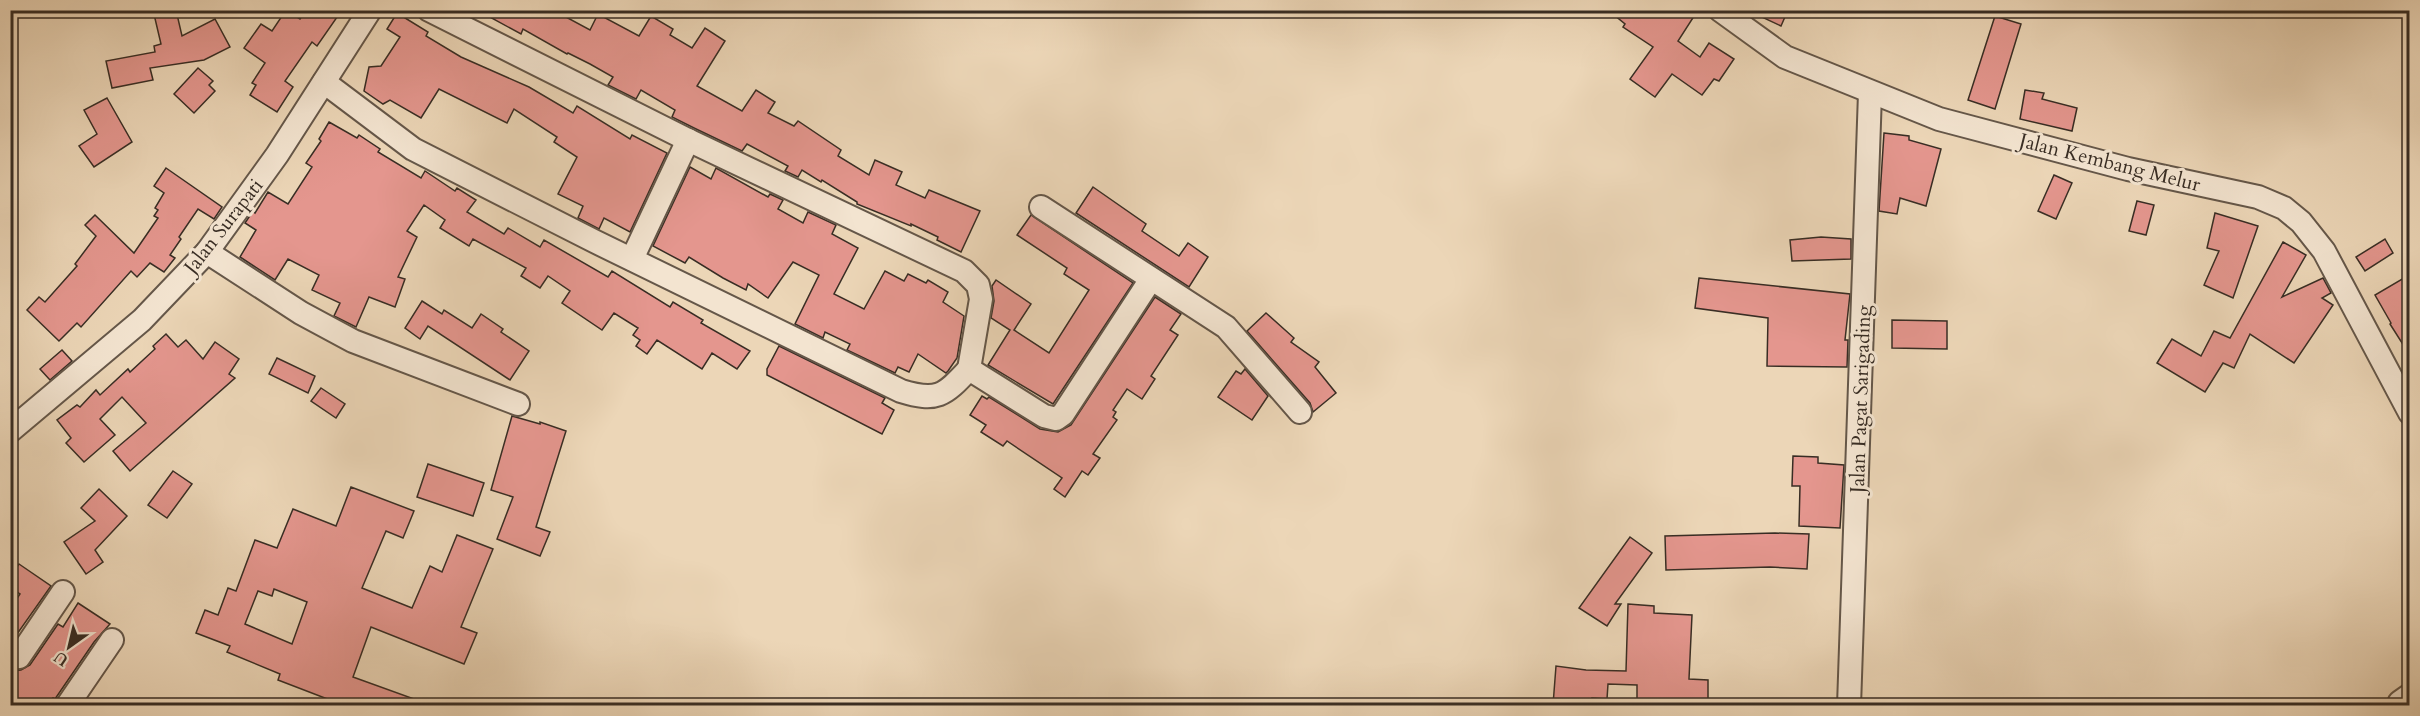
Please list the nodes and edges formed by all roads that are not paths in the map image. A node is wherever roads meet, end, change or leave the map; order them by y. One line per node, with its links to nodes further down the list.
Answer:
1 (370, 10): 4 (street, Jalan Surapati)
2 (429, 10): 6 (street)
3 (1720, 10): 5 (street, Jalan Kembang Melur)
4 (324, 82): 8 (street, Jalan Surapati); 9 (street)
5 (1870, 93): 14 (street, Jalan Kembang Melur); 21 (street, Jalan Pagat Sarigading)
6 (688, 140): 9 (street); 11 (street)
7 (1041, 207): 10 (street)
8 (207, 252): 12 (street); 15 (street, Jalan Surapati)
9 (632, 259): 11 (street)
10 (1152, 279): 11 (street); 13 (street)
11 (969, 369)
12 (518, 404)
13 (1300, 412)
14 (2409, 413)
15 (10, 431)
16 (63, 592): 18 (street)
17 (112, 640): 20 (street)
18 (10, 658)
19 (2409, 695): 22 (street)
20 (67, 705)
21 (1850, 705)
22 (2401, 705)

